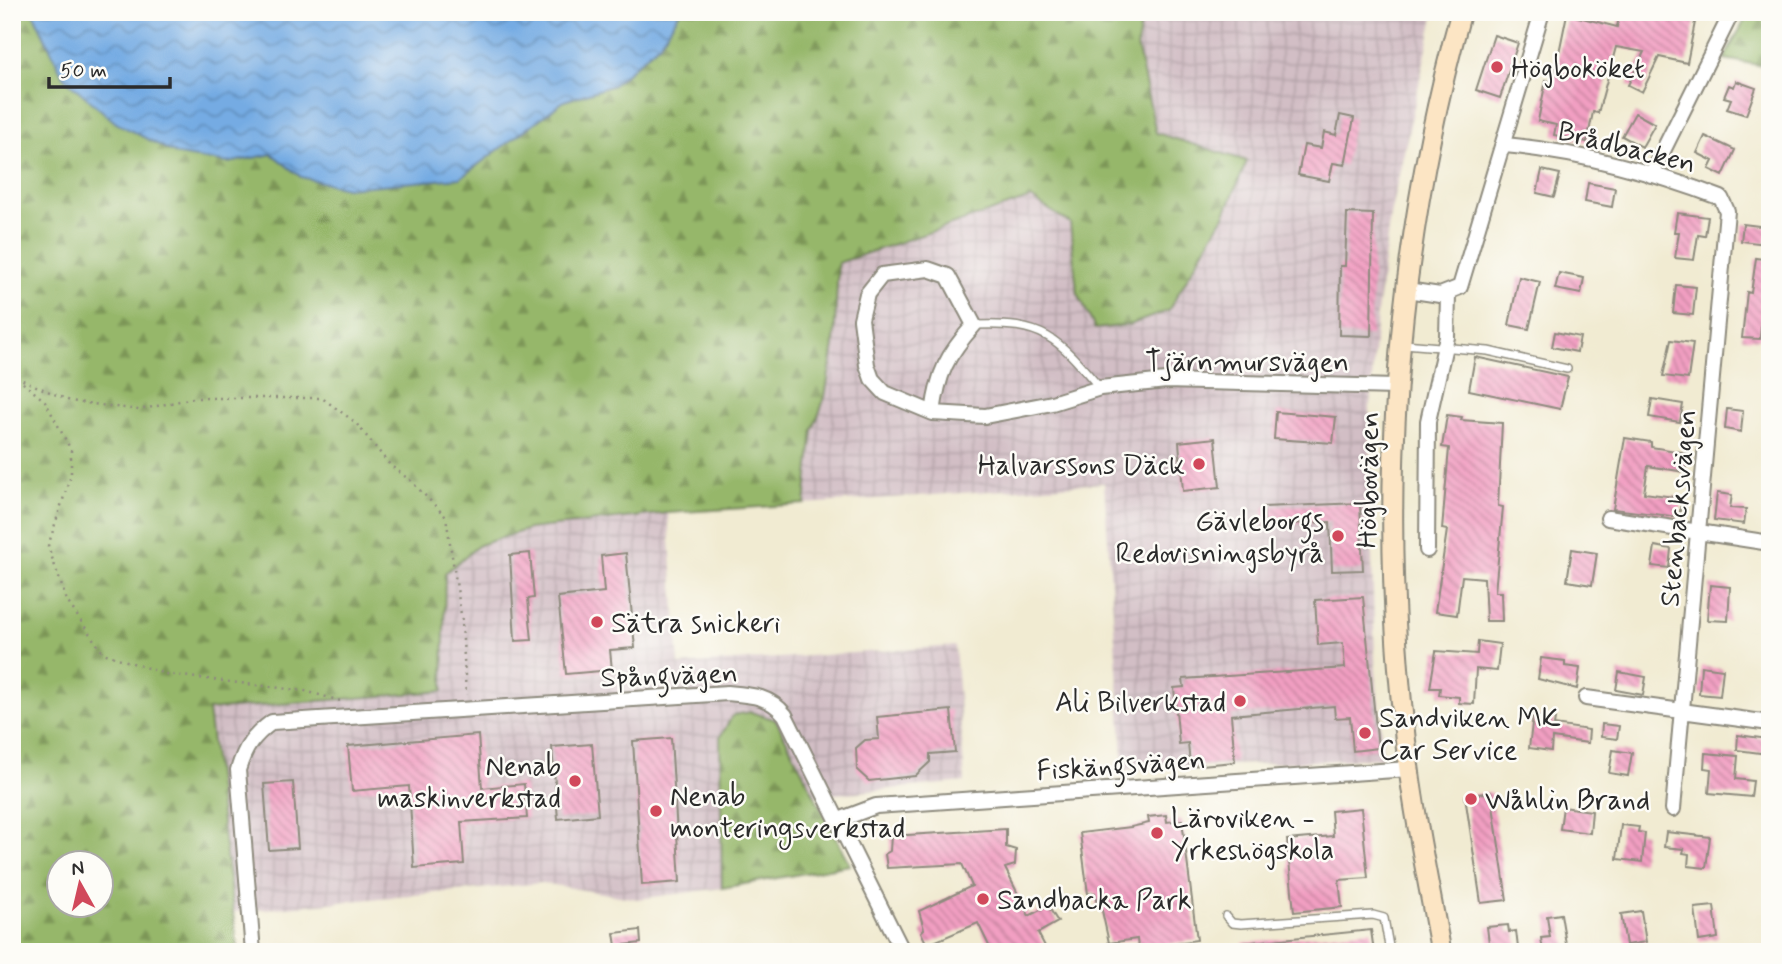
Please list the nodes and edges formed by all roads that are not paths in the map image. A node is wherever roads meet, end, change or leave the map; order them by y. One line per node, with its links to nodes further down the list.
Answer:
1 (1461, 12): 7 (main road, Högbovägen)
2 (1542, 12): 4 (street)
3 (1732, 12): 5 (street)
4 (1505, 145): 5 (street, Brådbacken); 8 (street)
5 (1651, 175): 6 (street, Brådbacken)
6 (1727, 211): 17 (street, Stenbacksvägen)
7 (1407, 290): 8 (street); 10 (main road, Högbovägen)
8 (1448, 295): 11 (street)
9 (974, 325): 14 (lane); 15 (street); 15 (street, Tjärnmursvägen)
10 (1400, 343): 11 (lane); 13 (main road, Högbovägen)
11 (1444, 348): 12 (lane); 19 (street)
12 (1567, 369)
13 (1396, 387): 14 (street, Tjärnmursvägen); 23 (main road, Högbovägen)
14 (1100, 388): 15 (street, Tjärnmursvägen)
15 (933, 413)
16 (1608, 518): 17 (street)
17 (1700, 533): 18 (street); 21 (street, Stenbacksvägen)
18 (1770, 543)
19 (1427, 550)
20 (1586, 698): 21 (street)
21 (1684, 712): 22 (street); 24 (street, Stenbacksvägen)
22 (1770, 723)
23 (1409, 769): 25 (street, Fiskängsvägen); 30 (main road, Högbovägen)
24 (1673, 808)
25 (839, 820): 27 (street, Spångvägen); 28 (street, Spångvägen)
26 (1226, 916): 29 (lane)
27 (253, 952)
28 (902, 952)
29 (1390, 952)
30 (1441, 952)

